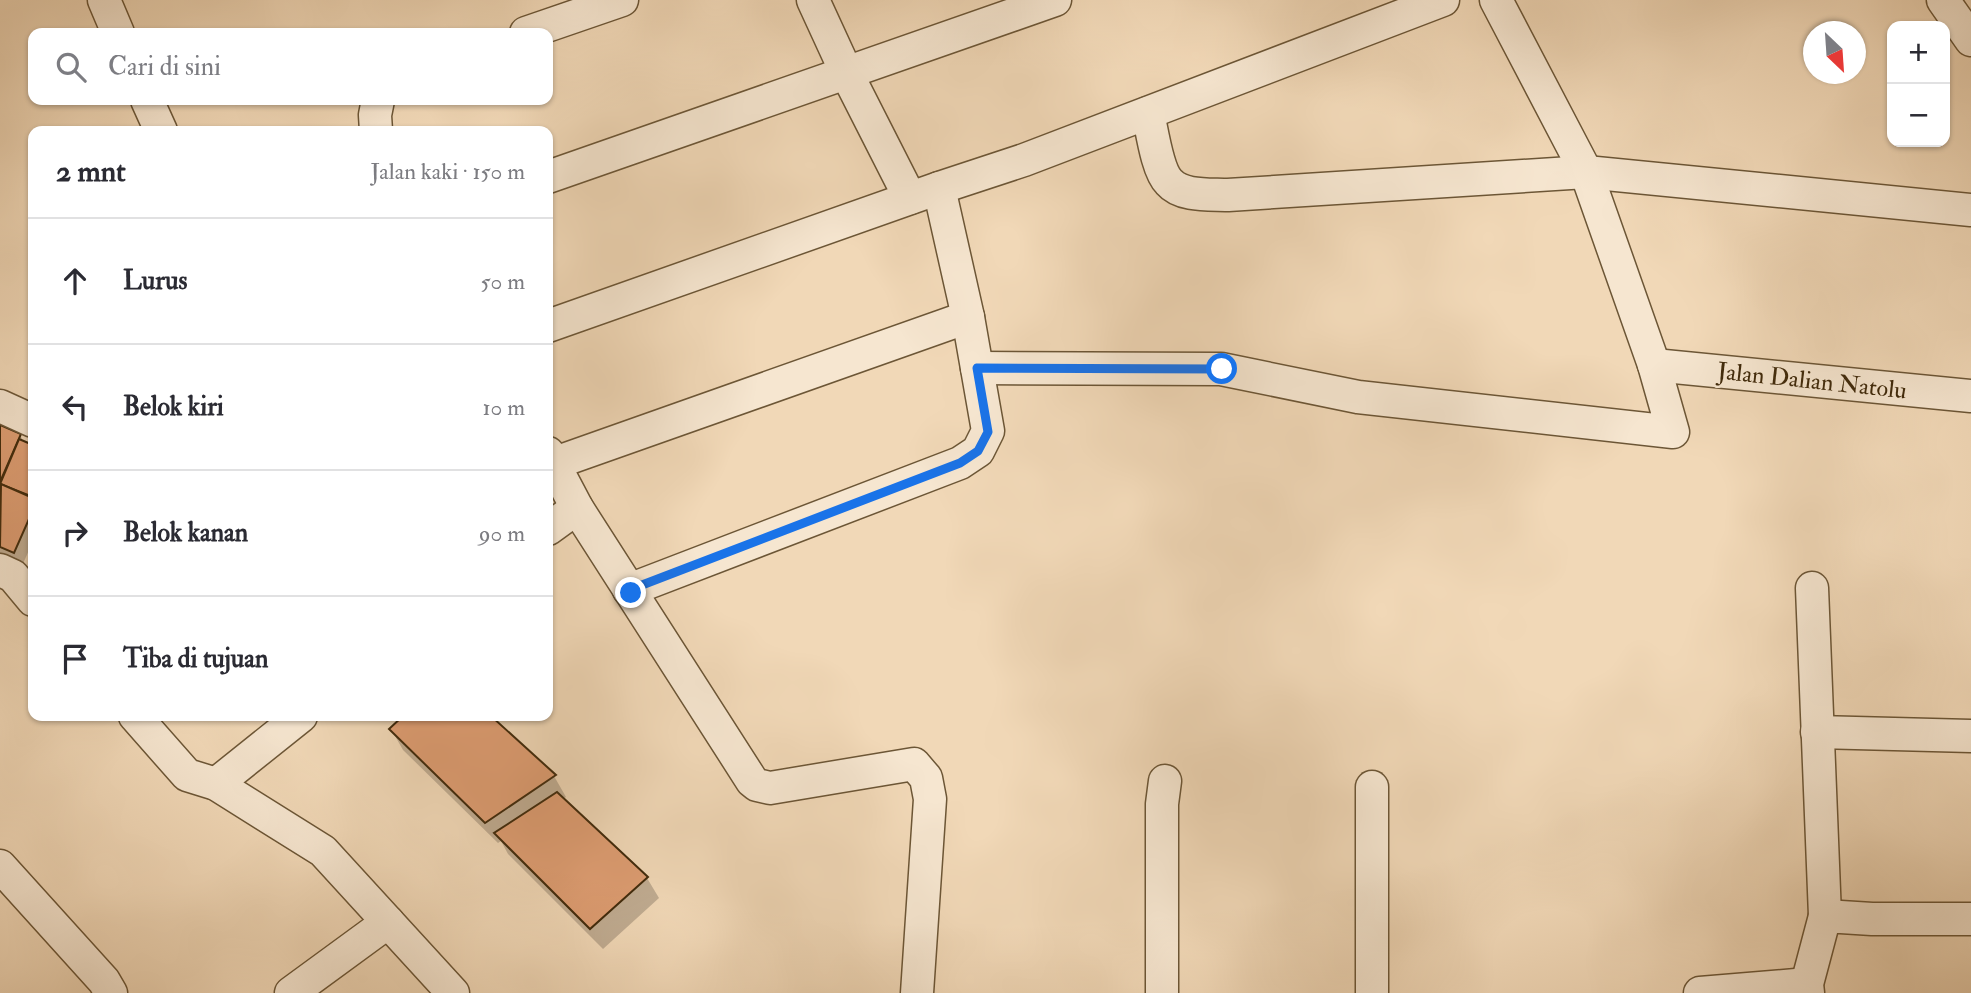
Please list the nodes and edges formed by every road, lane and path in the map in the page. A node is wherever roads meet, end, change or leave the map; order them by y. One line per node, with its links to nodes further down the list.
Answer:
1 (104, 0): 8 (street)
2 (622, 0): 9 (street)
3 (813, 0): 11 (street)
4 (1055, 0): 11 (street)
5 (1443, 0): 14 (street)
6 (1496, 0): 17 (street)
7 (1943, 0): 10 (street)
8 (116, 28)
9 (541, 28)
10 (1971, 40)
11 (847, 74): 18 (street); 19 (street)
12 (149, 105): 15 (street)
13 (377, 105): 16 (street)
14 (1147, 113): 17 (street); 19 (street)
15 (159, 126)
16 (376, 126)
17 (1586, 172): 20 (street); 23 (street)
18 (553, 175)
19 (924, 193): 21 (street); 22 (street)
20 (1971, 210)
21 (968, 317): 24 (street); 28 (street)
22 (553, 324)
23 (1654, 365): 24 (street); 25 (street, Jalan Dalian Natolu)
24 (977, 368): 34 (street)
25 (1971, 396)
26 (0, 406): 27 (street)
27 (28, 419)
28 (553, 457)
29 (553, 462): 30 (street)
30 (577, 508): 31 (street); 34 (street)
31 (553, 525)
32 (11, 572): 35 (street)
33 (1812, 588): 38 (street)
34 (629, 590): 51 (street)
35 (28, 594)
36 (139, 721): 41 (street)
37 (295, 721): 41 (street)
38 (1817, 732): 39 (street); 44 (street)
39 (1971, 736)
40 (1165, 781): 52 (street)
41 (216, 784): 46 (street)
42 (1371, 787): 53 (street)
43 (0, 866): 48 (street)
44 (1825, 916): 45 (street); 47 (street)
45 (1971, 919)
46 (388, 922): 49 (street); 50 (street)
47 (1808, 988): 54 (street)
48 (111, 993)
49 (291, 993)
50 (453, 993)
51 (917, 993)
52 (1162, 993)
53 (1372, 993)
54 (1700, 993)

